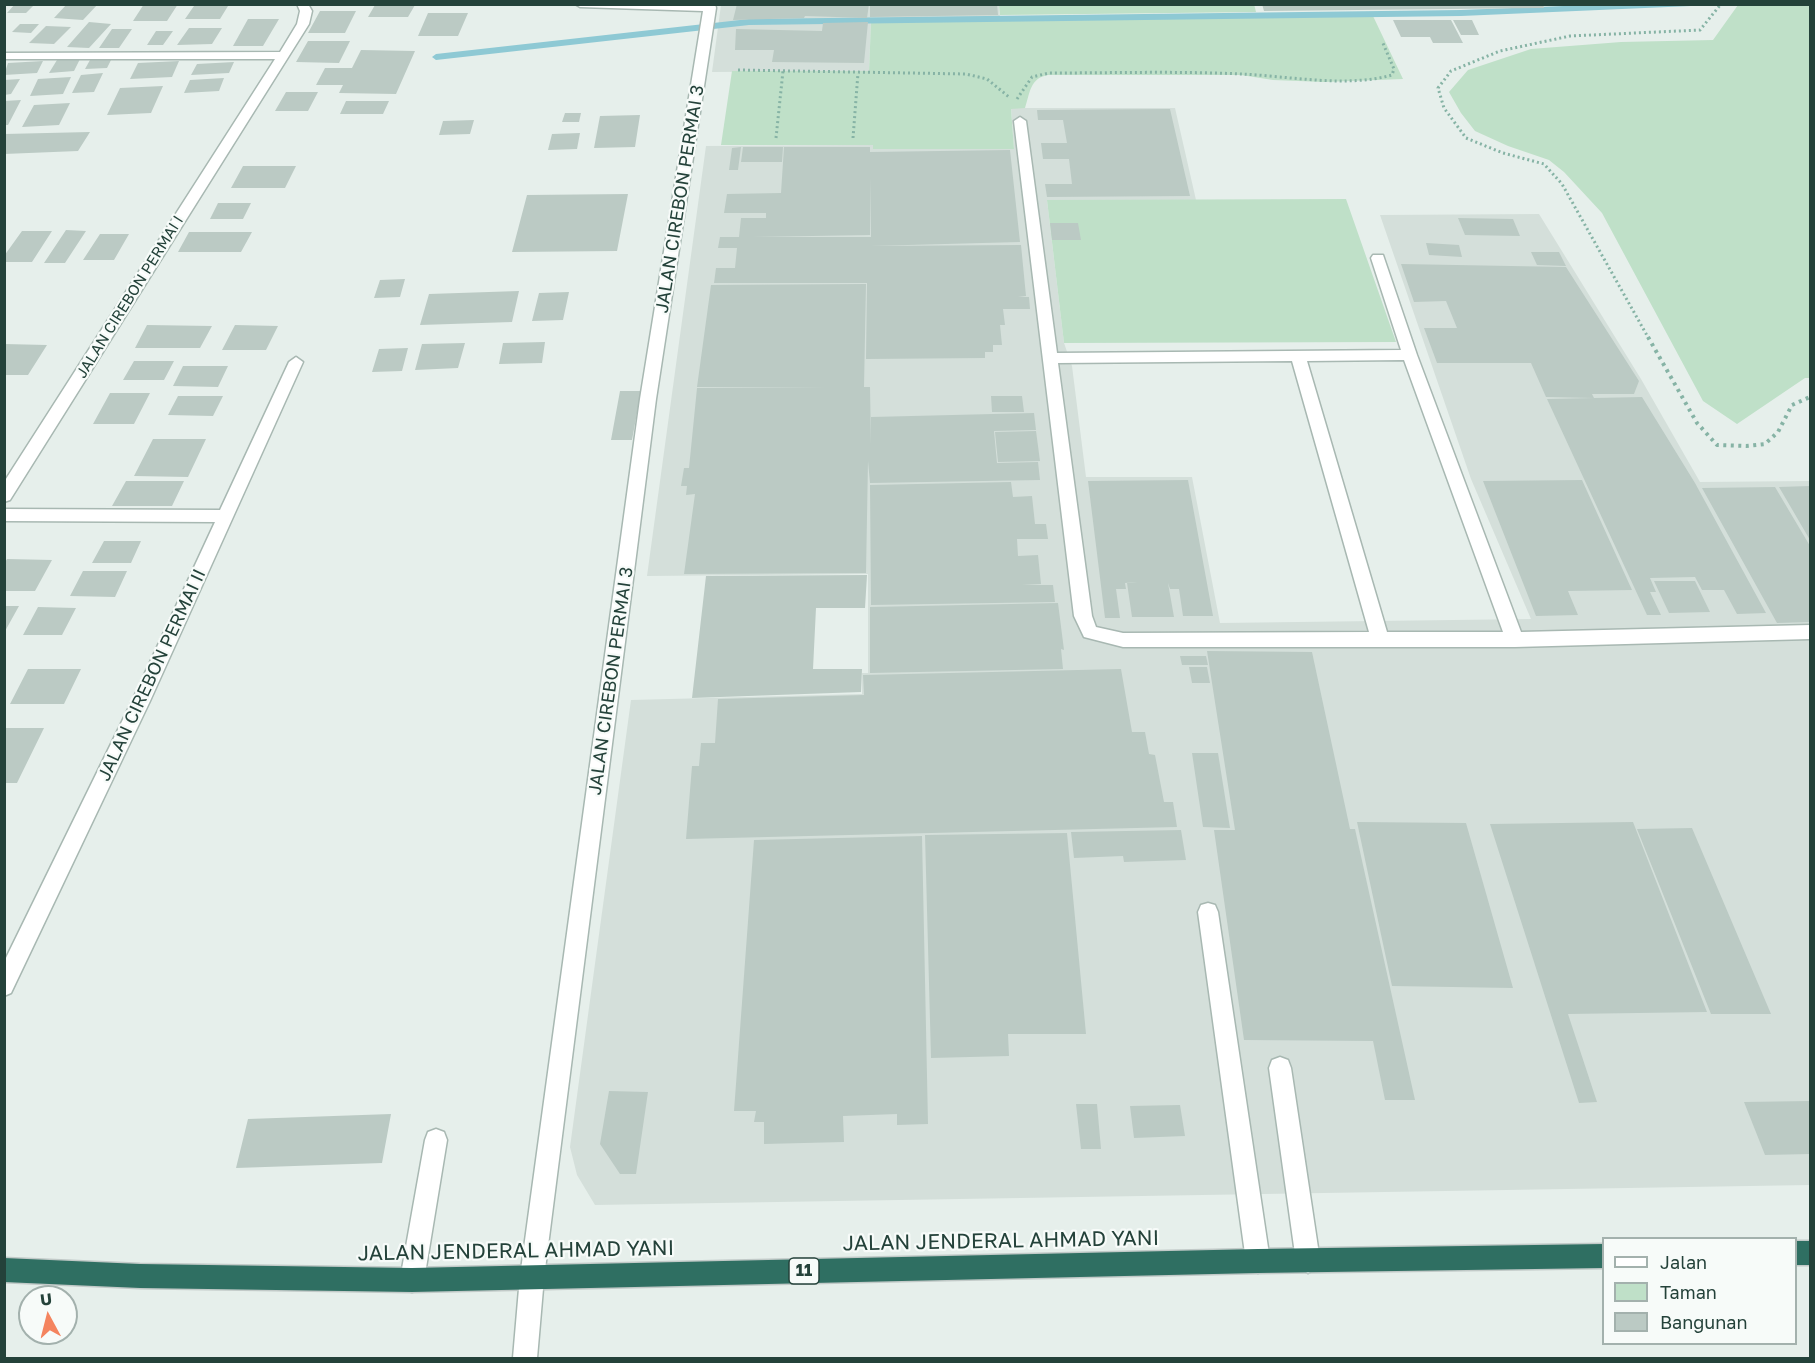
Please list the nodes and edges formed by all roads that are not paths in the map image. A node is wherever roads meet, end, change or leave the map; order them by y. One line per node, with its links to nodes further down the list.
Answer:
1 (302, 4): 4 (street, JALAN CIREBON PERMAI I)
2 (580, 4): 3 (street)
3 (710, 6): 26 (street, JALAN CIREBON PERMAI 3)
4 (283, 55): 5 (street); 12 (street, JALAN CIREBON PERMAI I)
5 (4, 56)
6 (1016, 113): 10 (street)
7 (1378, 258): 9 (street)
8 (1298, 356): 9 (street); 10 (street); 16 (street)
9 (1410, 356): 17 (street)
10 (1050, 358): 16 (street)
11 (296, 362): 14 (street, JALAN CIREBON PERMAI II)
12 (4, 496)
13 (4, 515): 14 (street)
14 (225, 516): 19 (street, JALAN CIREBON PERMAI II)
15 (1810, 632): 17 (street)
16 (1380, 640): 17 (street)
17 (1515, 640)
18 (1208, 912): 24 (street)
19 (4, 986)
20 (1280, 1068): 23 (street)
21 (436, 1140): 27 (street)
22 (1602, 1256): 23 (highway, JALAN JENDERAL AHMAD YANI / 11)
23 (1308, 1260): 24 (highway, JALAN JENDERAL AHMAD YANI / 11)
24 (1258, 1261): 26 (highway, JALAN JENDERAL AHMAD YANI / 11)
25 (4, 1270): 27 (highway, JALAN JENDERAL AHMAD YANI / 11)
26 (532, 1277): 27 (highway, JALAN JENDERAL AHMAD YANI / 11); 28 (street, JALAN CIREBON PERMAI 3)
27 (412, 1280)
28 (525, 1359)

